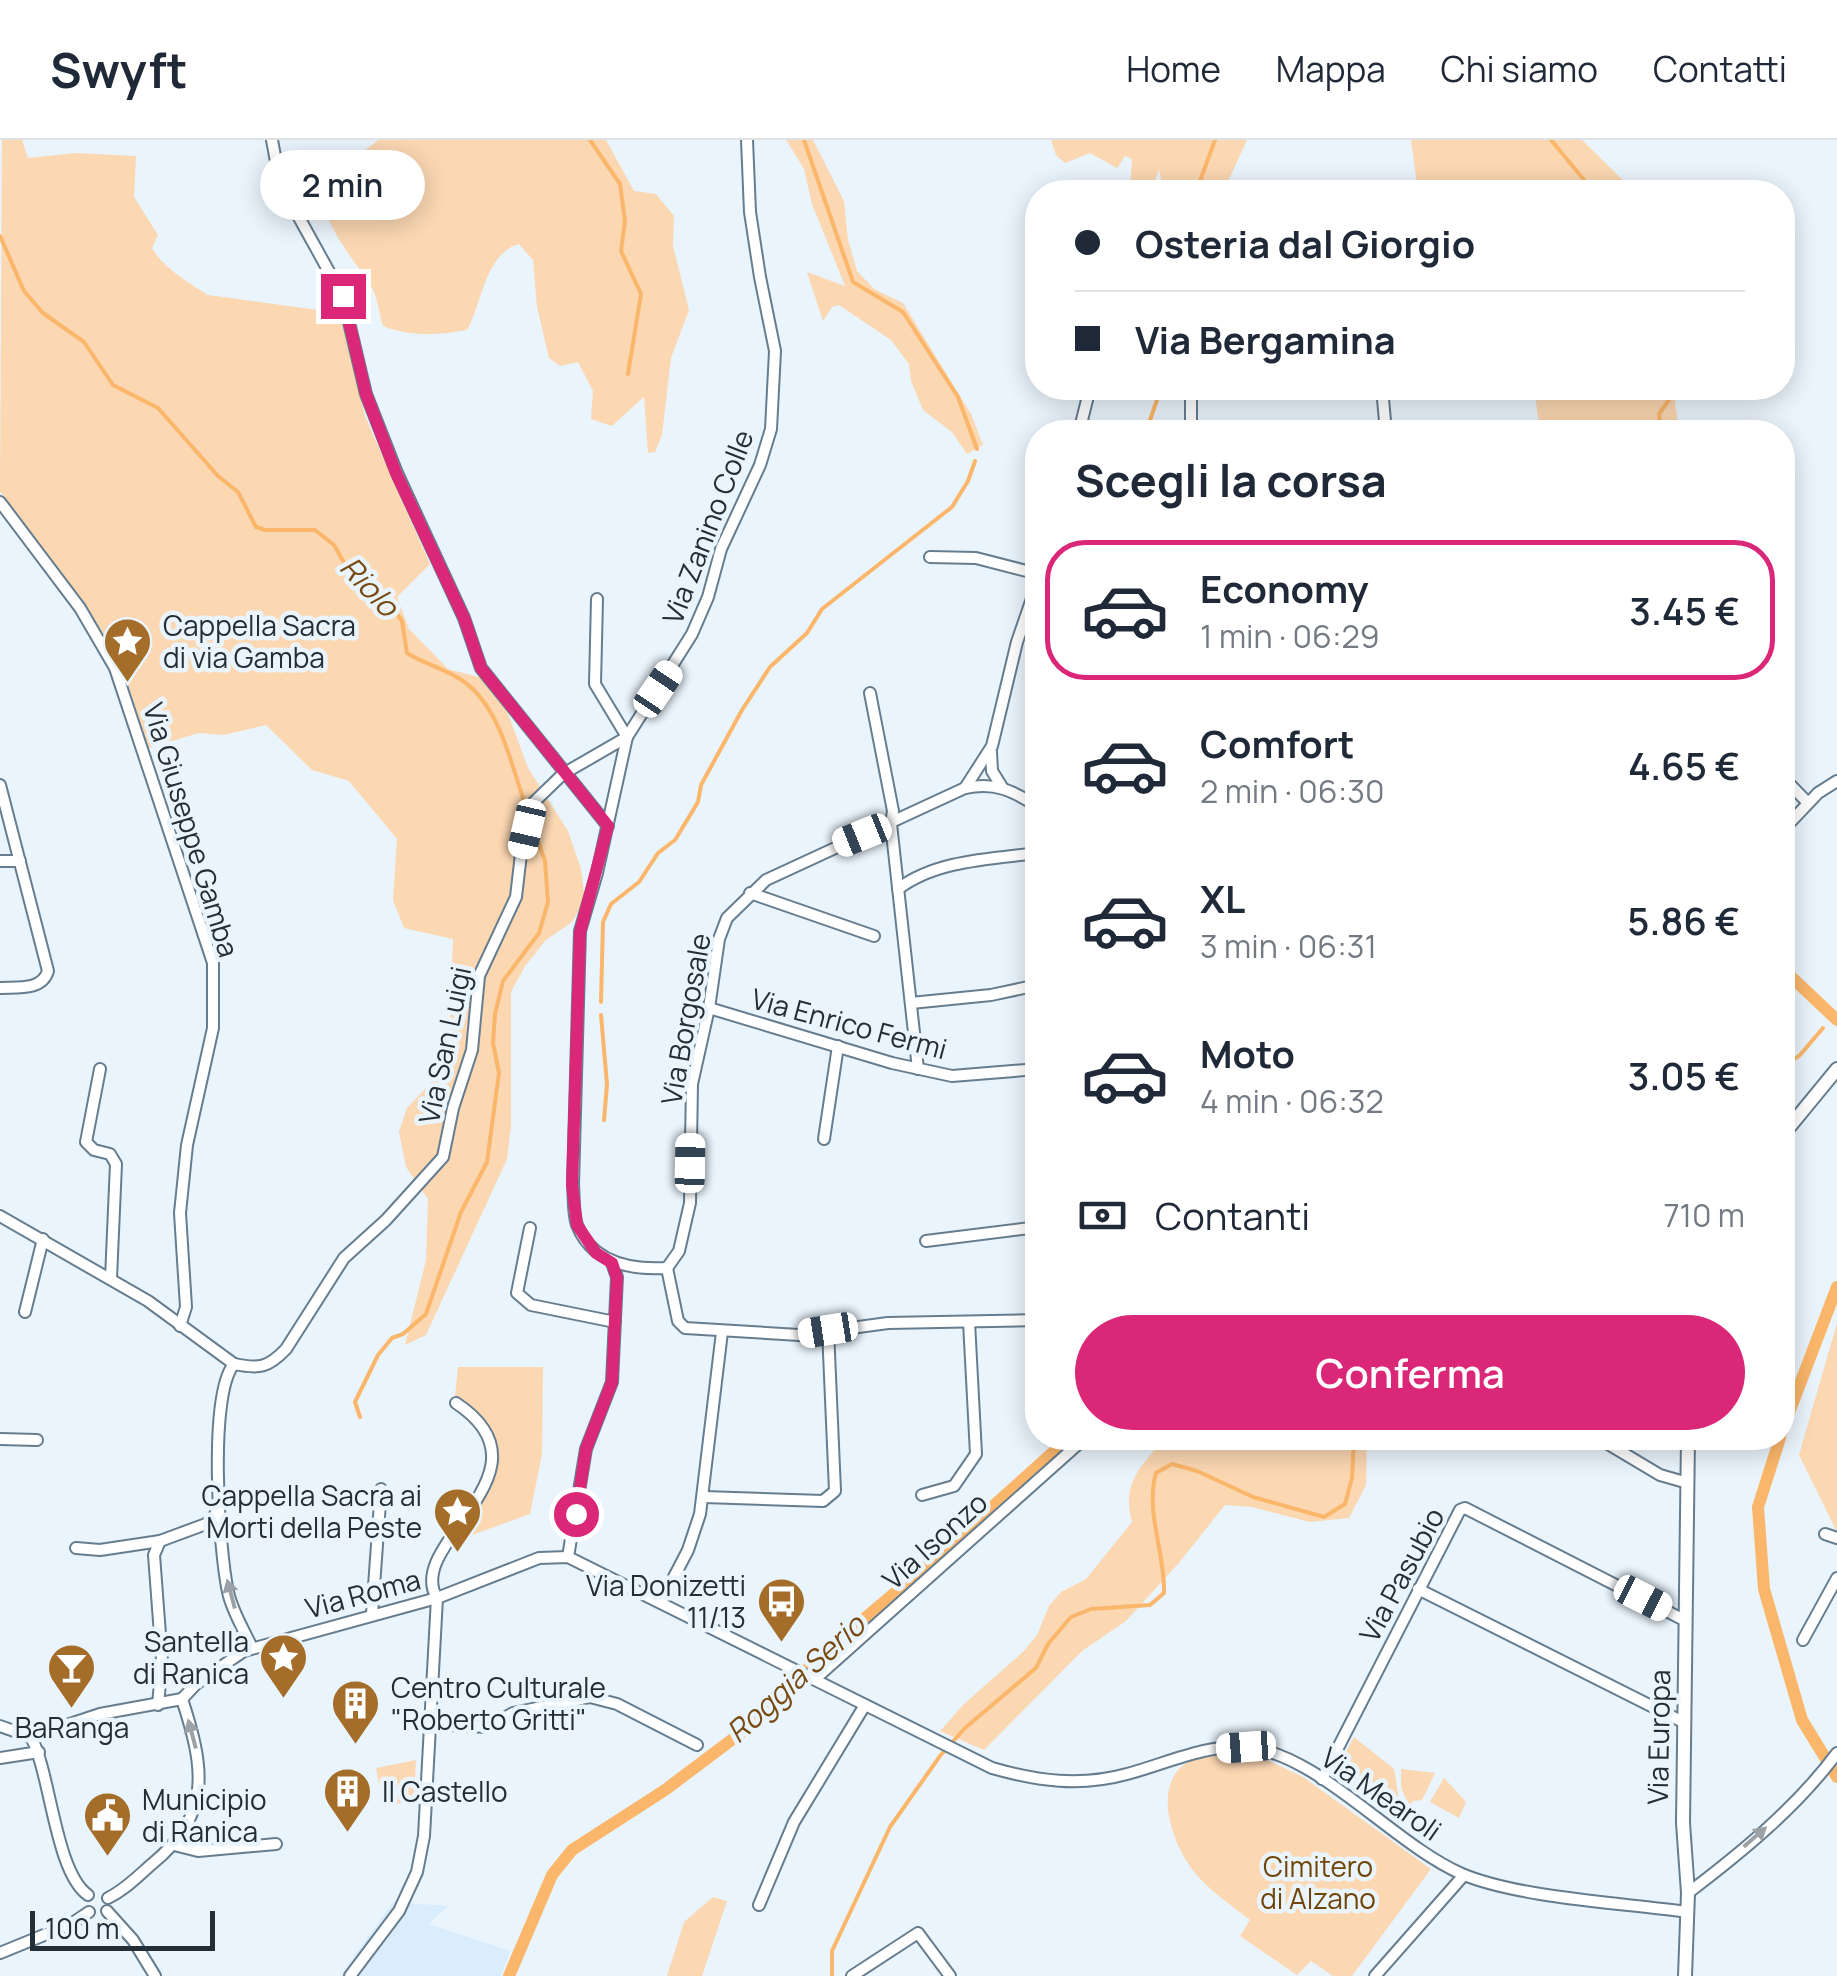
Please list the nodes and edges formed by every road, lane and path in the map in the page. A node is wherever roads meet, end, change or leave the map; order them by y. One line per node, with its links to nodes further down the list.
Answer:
1 (272, 140): 11 (street)
2 (747, 140): 9 (street, Via Zanino Colle)
3 (0, 502): 51 (street, Via Giuseppe Gamba)
4 (930, 557): 5 (street)
5 (1025, 573)
6 (597, 600): 9 (street)
7 (1025, 618): 10 (street)
8 (870, 693): 20 (street)
9 (627, 737): 11 (street, Via Zanino Colle); 21 (street, Via Zanino Colle)
10 (992, 746): 14 (street); 15 (street)
11 (563, 774): 21 (street); 54 (street, Via San Luigi)
12 (1837, 781): 18 (street)
13 (0, 785): 24 (street)
14 (1002, 787): 15 (street); 17 (street)
15 (965, 788): 20 (street, Via Borgosale)
16 (1795, 790): 18 (street)
17 (1025, 800)
18 (1808, 804): 19 (street)
19 (1795, 817)
20 (891, 824): 25 (street); 26 (street, Via Borgosale)
21 (608, 826): 44 (street, Via Zanino Colle)
22 (1025, 856): 25 (street)
23 (0, 861): 24 (street)
24 (20, 861): 28 (street)
25 (898, 889): 30 (street)
26 (750, 893): 27 (street); 31 (street, Via Borgosale)
27 (874, 936)
28 (0, 988)
29 (1025, 988): 30 (street)
30 (912, 1003): 33 (street)
31 (709, 1008): 32 (street, Via Enrico Fermi); 45 (street, Via Borgosale)
32 (838, 1046): 33 (street, Via Enrico Fermi); 38 (street)
33 (918, 1068): 36 (street, Via Enrico Fermi)
34 (100, 1069): 46 (street)
35 (1837, 1069): 37 (street)
36 (1025, 1070)
37 (1795, 1120)
38 (824, 1139)
39 (0, 1216): 42 (street)
40 (530, 1228): 49 (street)
41 (1025, 1229): 43 (street)
42 (42, 1240): 46 (street); 47 (street)
43 (926, 1240)
44 (612, 1263): 45 (street); 49 (street)
45 (667, 1268): 53 (street)
46 (111, 1278): 51 (street)
47 (25, 1312)
48 (1025, 1320): 50 (street)
49 (616, 1322): 70 (street)
50 (969, 1322): 52 (street); 63 (street)
51 (180, 1326): 54 (street)
52 (828, 1330): 53 (street); 64 (street)
53 (722, 1332): 64 (street)
54 (234, 1364): 65 (street)
55 (456, 1403): 73 (street)
56 (0, 1439): 57 (street)
57 (37, 1440)
58 (1073, 1450): 79 (street, Via Isonzo)
59 (1618, 1450): 61 (street)
60 (1688, 1450): 61 (street, Via Europa)
61 (1688, 1484): 76 (street, Via Europa)
62 (381, 1489): 75 (street)
63 (922, 1495)
64 (704, 1497): 74 (street)
65 (218, 1506): 66 (street); 67 (street)
66 (206, 1524): 67 (street); 68 (street)
67 (222, 1536): 78 (street, one-way to 67)
68 (160, 1541): 69 (street); 81 (street)
69 (76, 1548)
70 (568, 1557): 73 (street, Via Roma); 74 (street, Via Mearoli)
71 (1837, 1578): 77 (street)
72 (1418, 1589): 76 (street, Via Pasubio); 83 (street); 91 (street, Via Pasubio)
73 (438, 1598): 75 (street, Via Roma); 84 (street)
74 (661, 1602): 79 (street, Via Mearoli)
75 (372, 1614): 78 (street, Via Roma)
76 (1686, 1621): 83 (street, Via Europa)
77 (1804, 1640)
78 (252, 1648): 80 (street, Via Roma)
79 (816, 1679): 82 (street, Via Mearoli)
80 (182, 1699): 81 (street); 93 (street, one-way to 80)
81 (158, 1705): 86 (street)
82 (865, 1705): 91 (street, Via Mearoli); 98 (street)
83 (1686, 1722): 95 (street, Via Europa)
84 (430, 1724): 87 (street); 104 (street)
85 (0, 1726): 86 (street)
86 (31, 1737): 88 (street)
87 (697, 1745)
88 (39, 1752): 90 (street); 96 (street)
89 (1837, 1753): 95 (street, one-way to 89)
90 (0, 1758)
91 (1322, 1780): 94 (street, Via Mearoli)
92 (276, 1844): 93 (street)
93 (174, 1845): 97 (street)
94 (1464, 1875): 101 (street, Via Mearoli); 107 (street)
95 (1688, 1892): 101 (street, Via Europa)
96 (88, 1895): 97 (street); 100 (street)
97 (108, 1898): 99 (street)
98 (759, 1905)
99 (107, 1911): 100 (street); 103 (street)
100 (89, 1912): 102 (street)
101 (1688, 1912): 108 (street, Via Europa)
102 (0, 1954)
103 (155, 1976)
104 (350, 1976)
105 (852, 1976): 106 (street)
106 (950, 1976)
107 (1376, 1976)
108 (1685, 1976)

